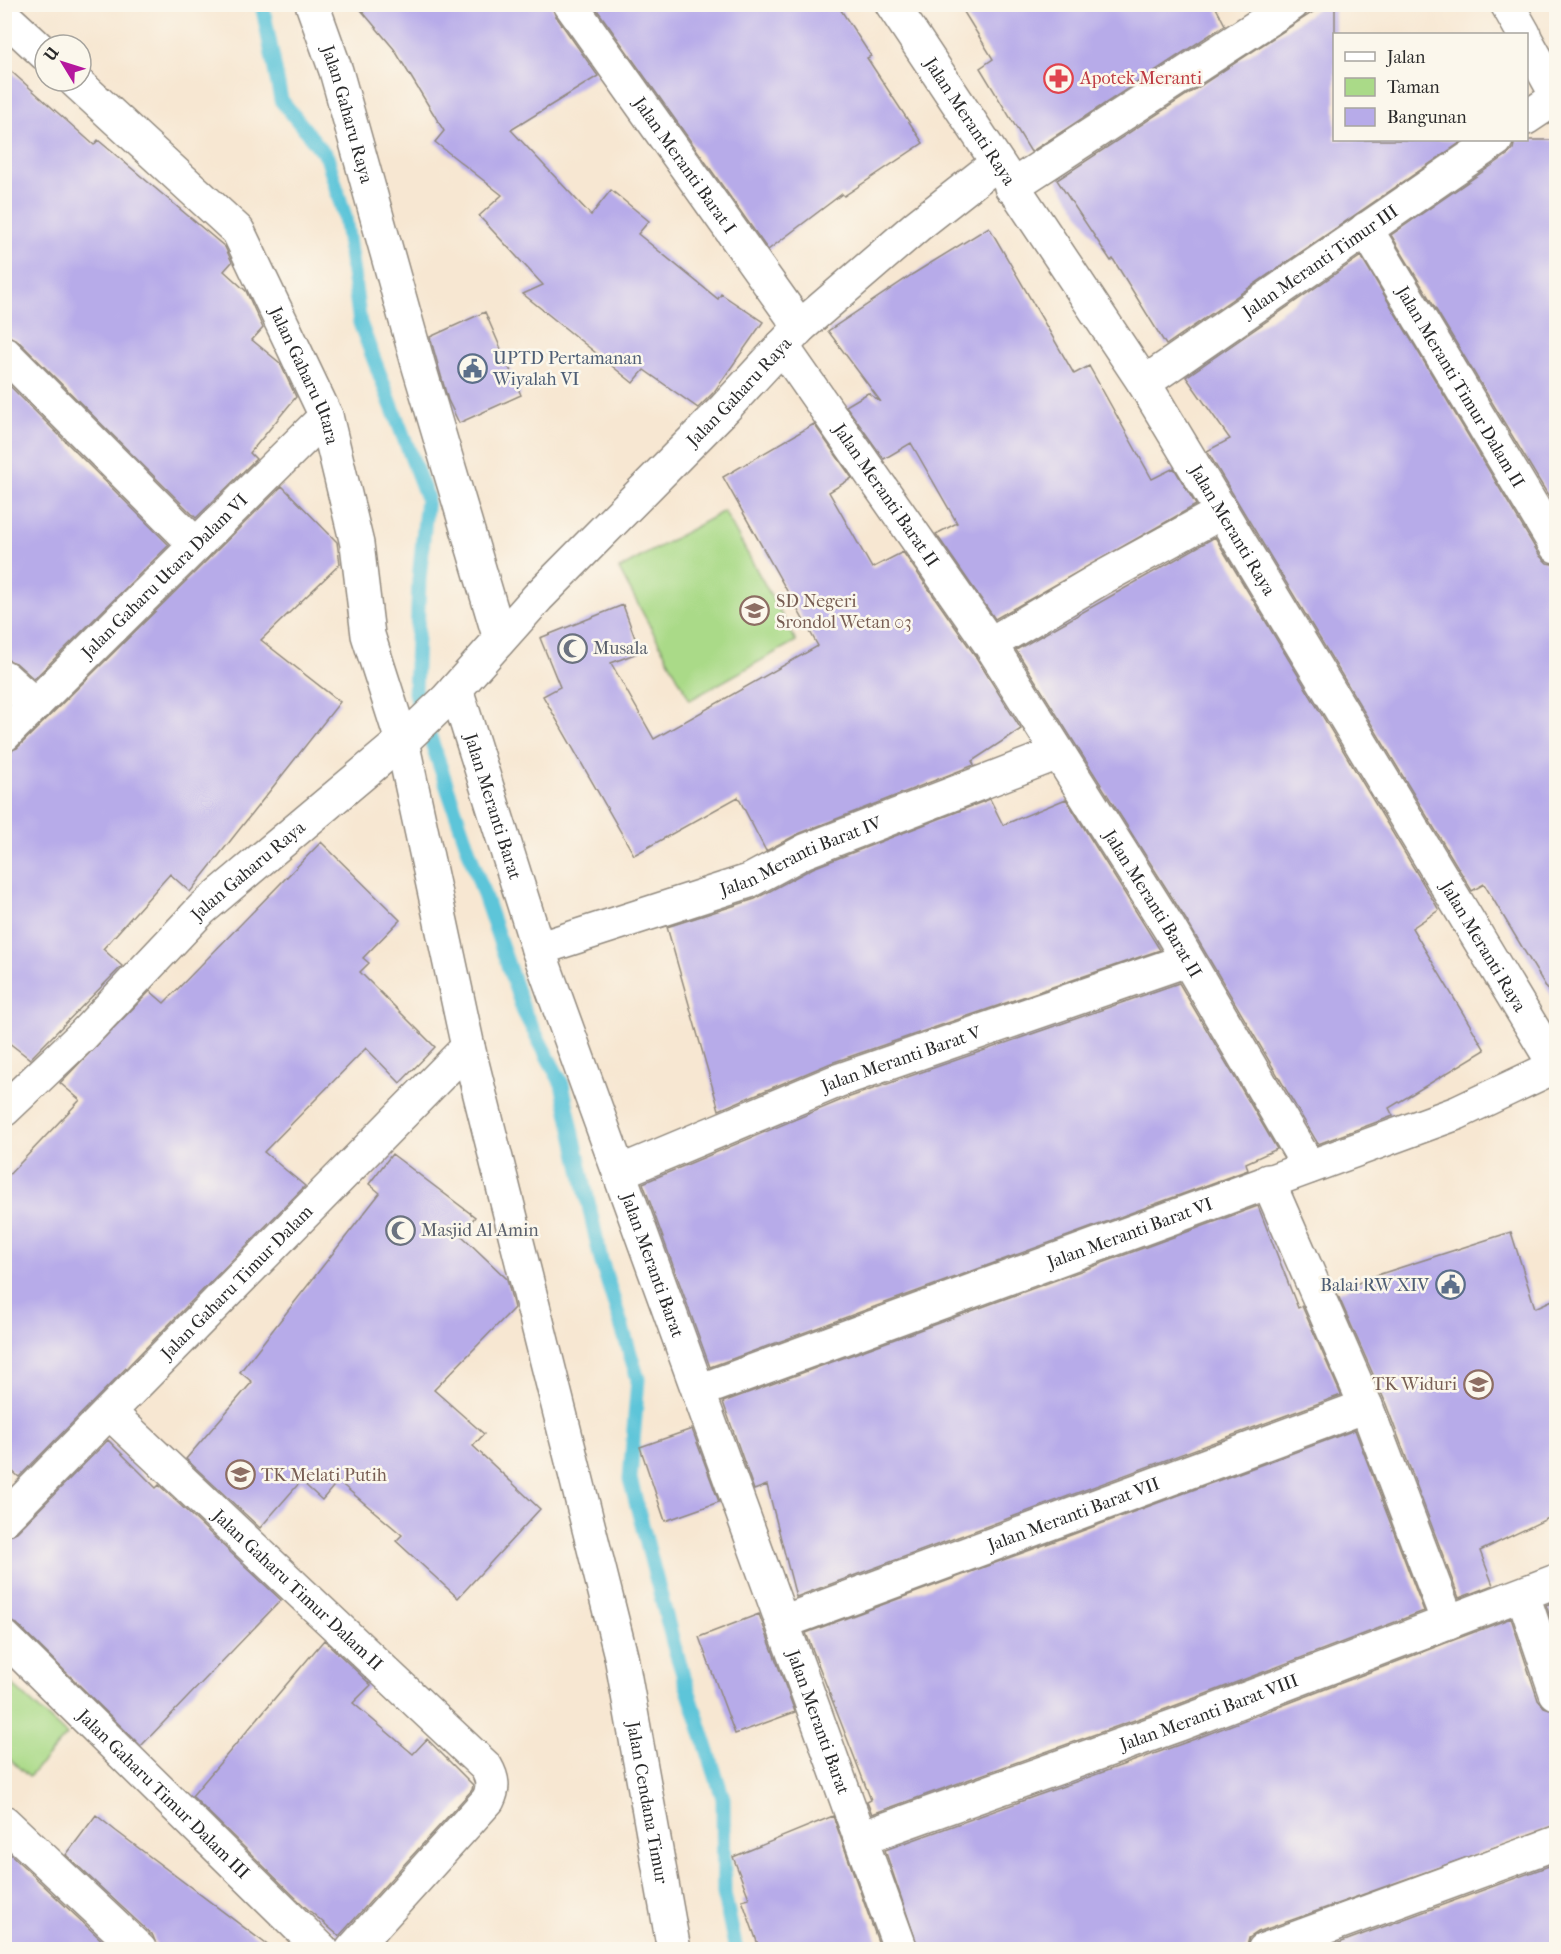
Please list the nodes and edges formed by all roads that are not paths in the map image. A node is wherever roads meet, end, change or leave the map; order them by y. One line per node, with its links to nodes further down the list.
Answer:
1 (312, 4): 24 (street, Jalan Gaharu Raya)
2 (570, 4): 17 (street, Jalan Meranti Barat I)
3 (892, 4): 15 (street, Jalan Meranti Raya)
4 (1292, 4): 7 (street, Jalan Gaharu Raya)
5 (1507, 4): 8 (street)
6 (4, 16): 10 (street)
7 (1250, 16): 15 (street, Jalan Gaharu Raya)
8 (1523, 33)
9 (1528, 42): 12 (street)
10 (33, 43)
11 (88, 93): 20 (street, Jalan Gaharu Utara)
12 (1557, 96): 13 (street)
13 (1528, 117)
14 (1495, 141): 16 (street, Jalan Meranti Timur III)
15 (1004, 176): 17 (street, Jalan Gaharu Raya); 19 (street, Jalan Meranti Raya)
16 (1366, 229): 19 (street, Jalan Meranti Timur III); 23 (street, Jalan Meranti Timur Dalam II)
17 (791, 337): 24 (street, Jalan Gaharu Raya); 25 (street, Jalan Meranti Barat II)
18 (4, 353): 22 (street)
19 (1144, 383): 21 (street, Jalan Meranti Raya)
20 (326, 416): 22 (street, Jalan Gaharu Utara Dalam VI); 30 (street, Jalan Gaharu Utara)
21 (1222, 512): 25 (street); 35 (street, Jalan Meranti Raya)
22 (196, 545): 28 (street, Jalan Gaharu Utara Dalam VI)
23 (1557, 546)
24 (500, 639): 27 (street, Jalan Gaharu Raya)
25 (990, 644): 31 (street, Jalan Meranti Barat II)
26 (4, 677): 28 (street)
27 (451, 694): 30 (street, Jalan Gaharu Raya); 32 (street, Jalan Meranti Barat)
28 (34, 705): 29 (street, Jalan Gaharu Utara Dalam VI)
29 (4, 735)
30 (405, 738): 34 (street); 36 (street, Jalan Gaharu Raya)
31 (1058, 753): 32 (street, Jalan Meranti Barat IV); 33 (street, Jalan Meranti Barat II)
32 (538, 949): 38 (street, Jalan Meranti Barat)
33 (1187, 960): 37 (street, Jalan Meranti Barat II); 38 (street, Jalan Meranti Barat V)
34 (468, 1047): 42 (street, Jalan Gaharu Timur Dalam); 56 (street, Jalan Cendana Timur)
35 (1556, 1067): 37 (street, Jalan Meranti Barat VI)
36 (4, 1110)
37 (1309, 1167): 39 (street, Jalan Meranti Barat VI)
38 (620, 1172): 40 (street, Jalan Meranti Barat)
39 (1268, 1181): 40 (street, Jalan Meranti Barat VI); 41 (street)
40 (699, 1391): 46 (street, Jalan Meranti Barat)
41 (1366, 1406): 46 (street, Jalan Meranti Barat VII); 47 (street)
42 (110, 1413): 43 (street, Jalan Gaharu Timur Dalam); 55 (street, Jalan Gaharu Timur Dalam II)
43 (4, 1519)
44 (1557, 1581): 45 (street, Jalan Meranti Barat VIII)
45 (1523, 1595): 47 (street, Jalan Meranti Barat VIII); 49 (street)
46 (783, 1622): 51 (street, Jalan Meranti Barat)
47 (1448, 1622): 51 (street, Jalan Meranti Barat VIII)
48 (4, 1637): 54 (street, Jalan Gaharu Timur Dalam III)
49 (1557, 1693)
50 (4, 1822): 53 (street)
51 (861, 1838): 57 (street)
52 (1557, 1844): 58 (street)
53 (140, 1950)
54 (322, 1950)
55 (352, 1950)
56 (674, 1950)
57 (901, 1950)
58 (1264, 1950)

